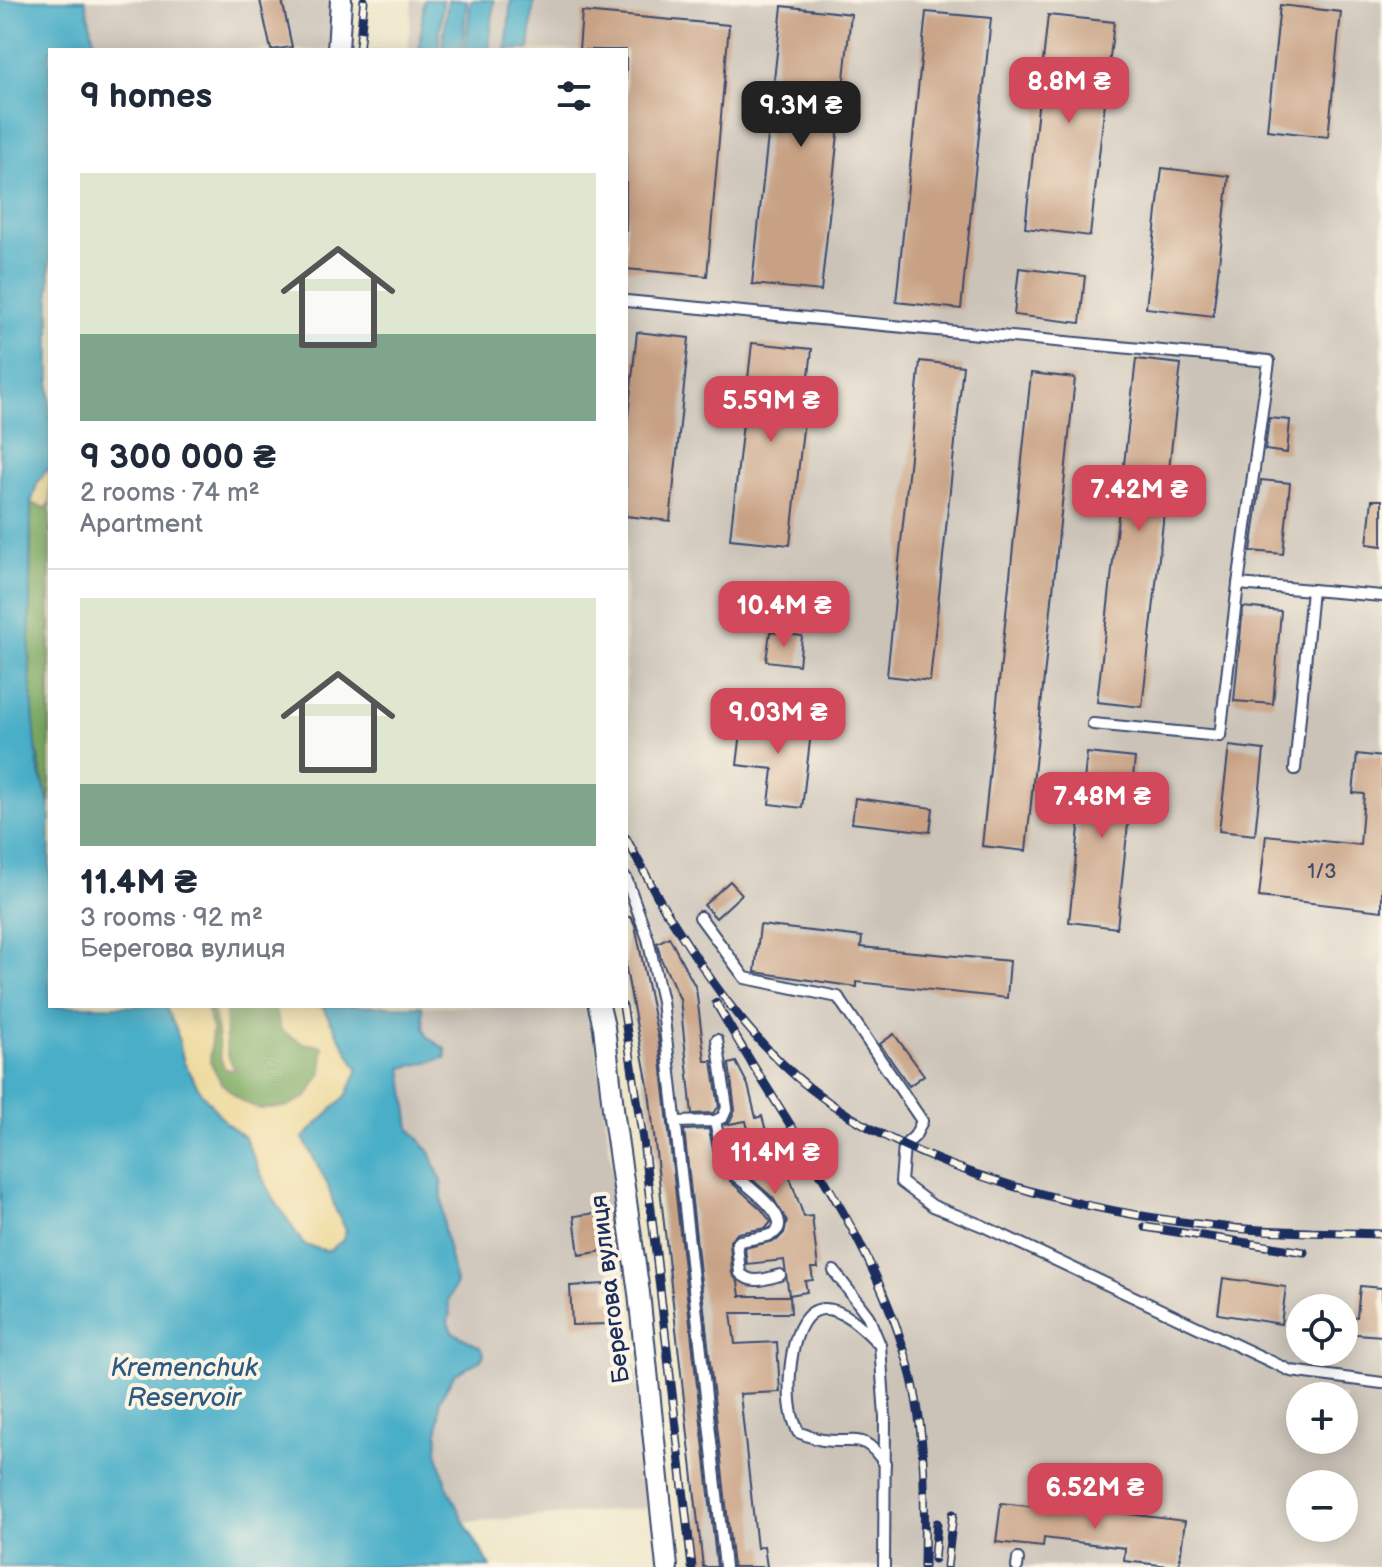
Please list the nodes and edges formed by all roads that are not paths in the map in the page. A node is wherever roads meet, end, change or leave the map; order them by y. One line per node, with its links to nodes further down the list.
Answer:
1 (341, 0): 2 (street)
2 (338, 48)
3 (628, 301): 4 (lane)
4 (1238, 584): 5 (lane); 7 (lane)
5 (1312, 590): 6 (lane); 8 (lane)
6 (1382, 596)
7 (1093, 724)
8 (1295, 769)
9 (628, 884): 14 (lane)
10 (700, 917): 18 (lane)
11 (599, 1008): 20 (street, Берегова вулиця)
12 (717, 1040): 13 (lane)
13 (715, 1121): 14 (lane); 16 (lane)
14 (675, 1122): 21 (lane)
15 (834, 1271): 17 (lane)
16 (780, 1275)
17 (880, 1345): 19 (lane); 19 (lane)
18 (1382, 1383)
19 (886, 1465): 22 (lane)
20 (667, 1567)
21 (725, 1567)
22 (884, 1567)

